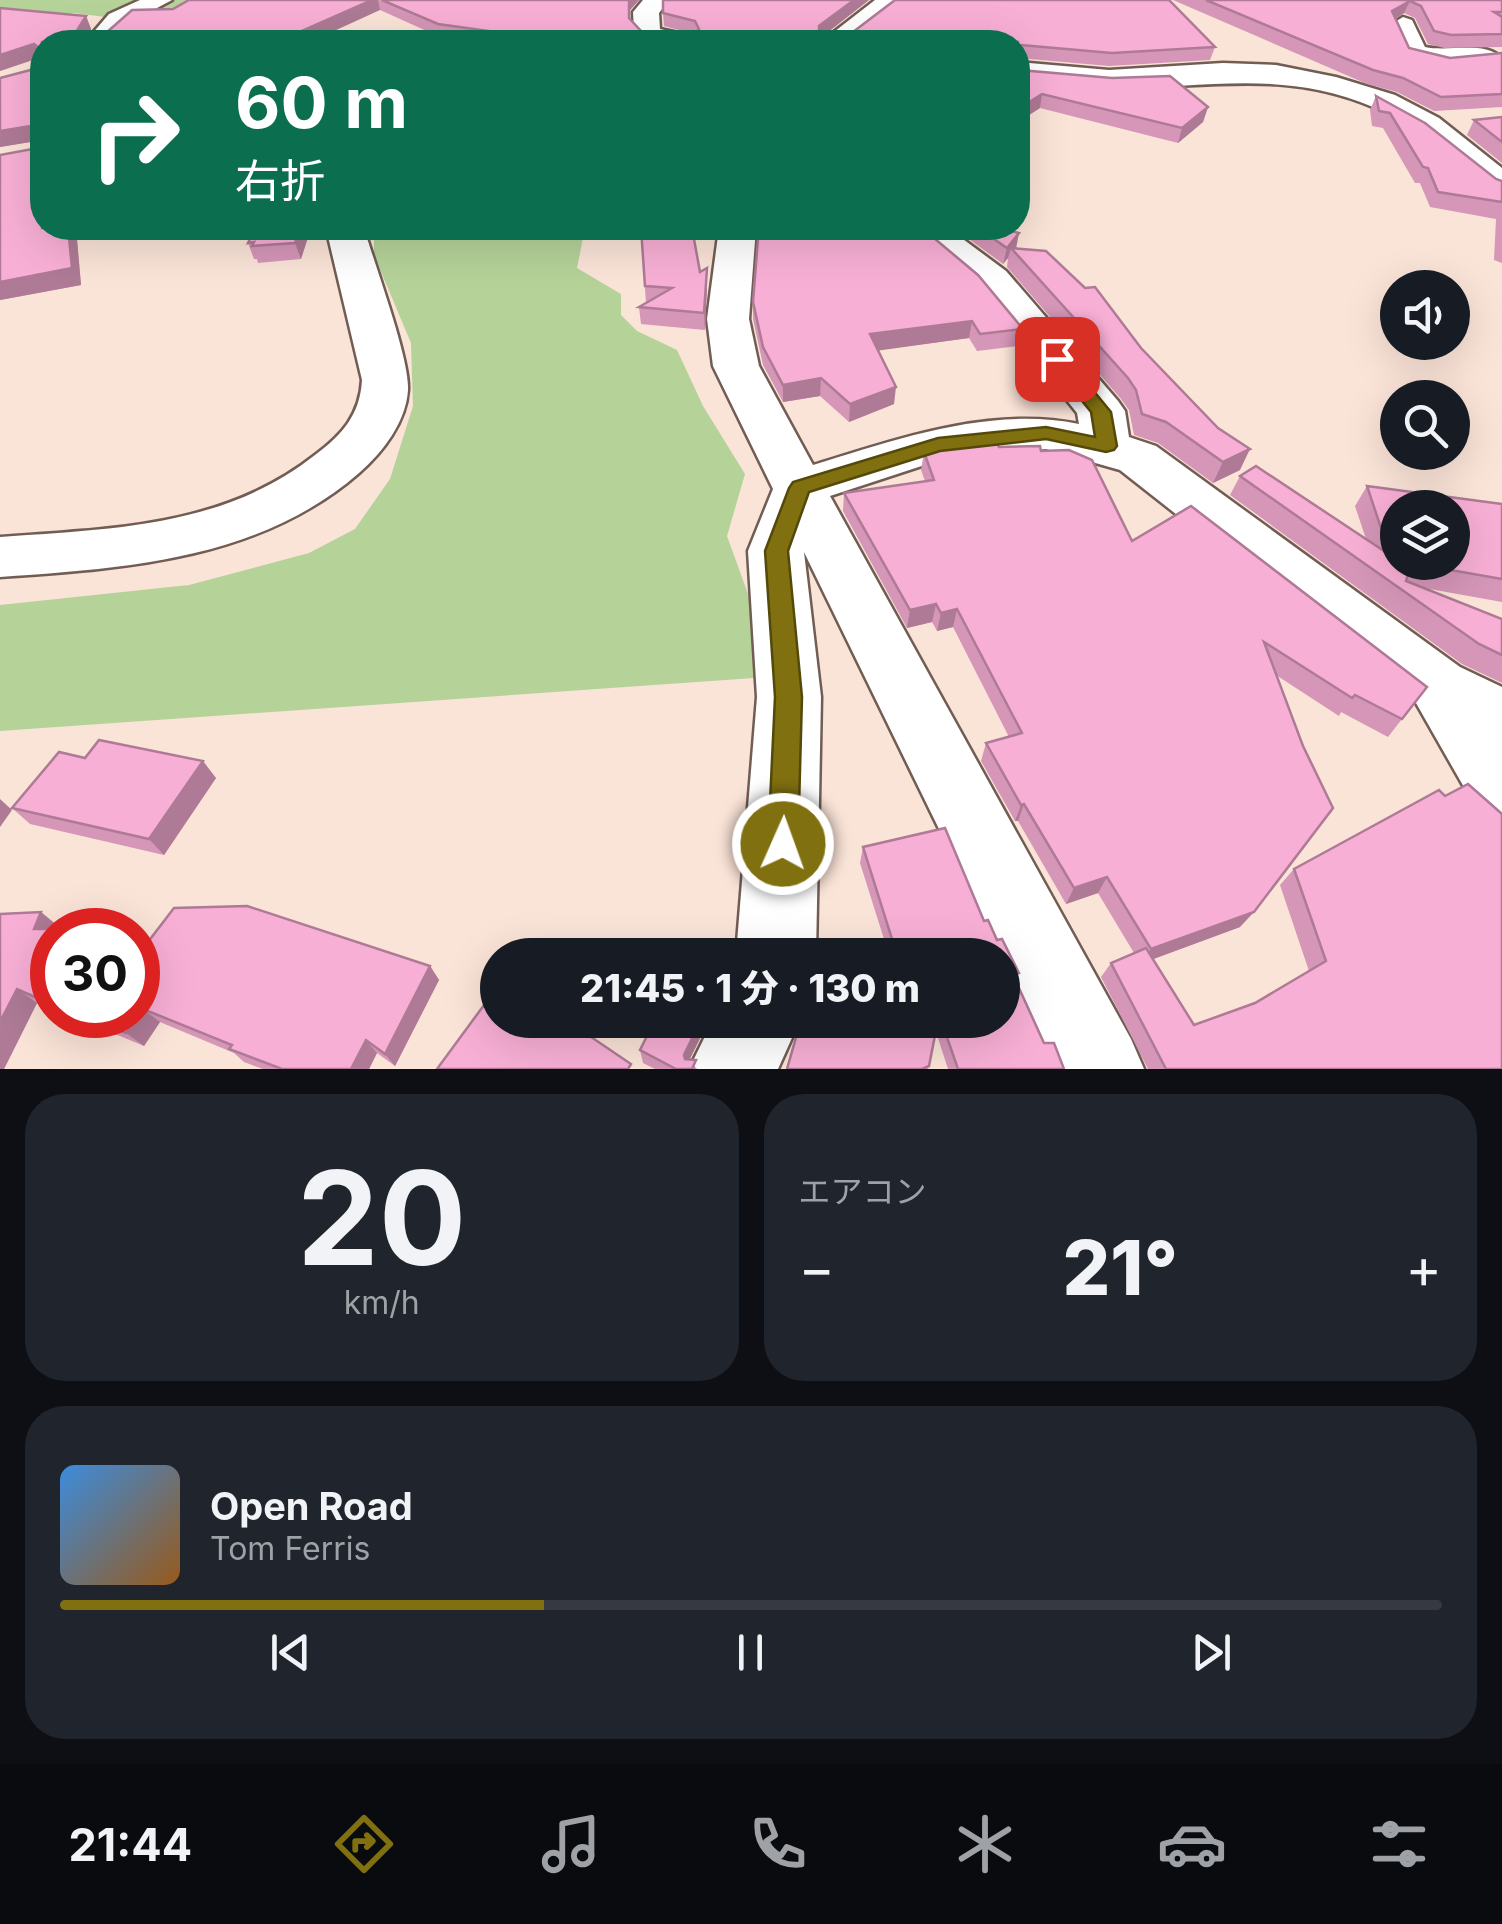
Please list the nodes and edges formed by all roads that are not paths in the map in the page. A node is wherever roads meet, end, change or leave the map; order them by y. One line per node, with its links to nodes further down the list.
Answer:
1 (160, 0): 5 (street)
2 (657, 0): 6 (street)
3 (891, 0): 7 (street)
4 (1403, 24): 8 (street)
5 (108, 30)
6 (648, 30)
7 (850, 30)
8 (1500, 49)
9 (1030, 72): 11 (street)
10 (1465, 122): 11 (street)
11 (1428, 125): 12 (street)
12 (1502, 185)
13 (349, 240): 18 (street)
14 (735, 240): 17 (street)
15 (940, 240): 16 (street)
16 (1106, 446): 17 (street); 19 (street)
17 (800, 488): 22 (street); 25 (street)
18 (0, 557)
19 (1438, 684): 20 (street); 21 (street)
20 (1502, 718)
21 (1502, 788)
22 (777, 938)
23 (749, 1038): 24 (street)
24 (732, 1069)
25 (1101, 1069)

